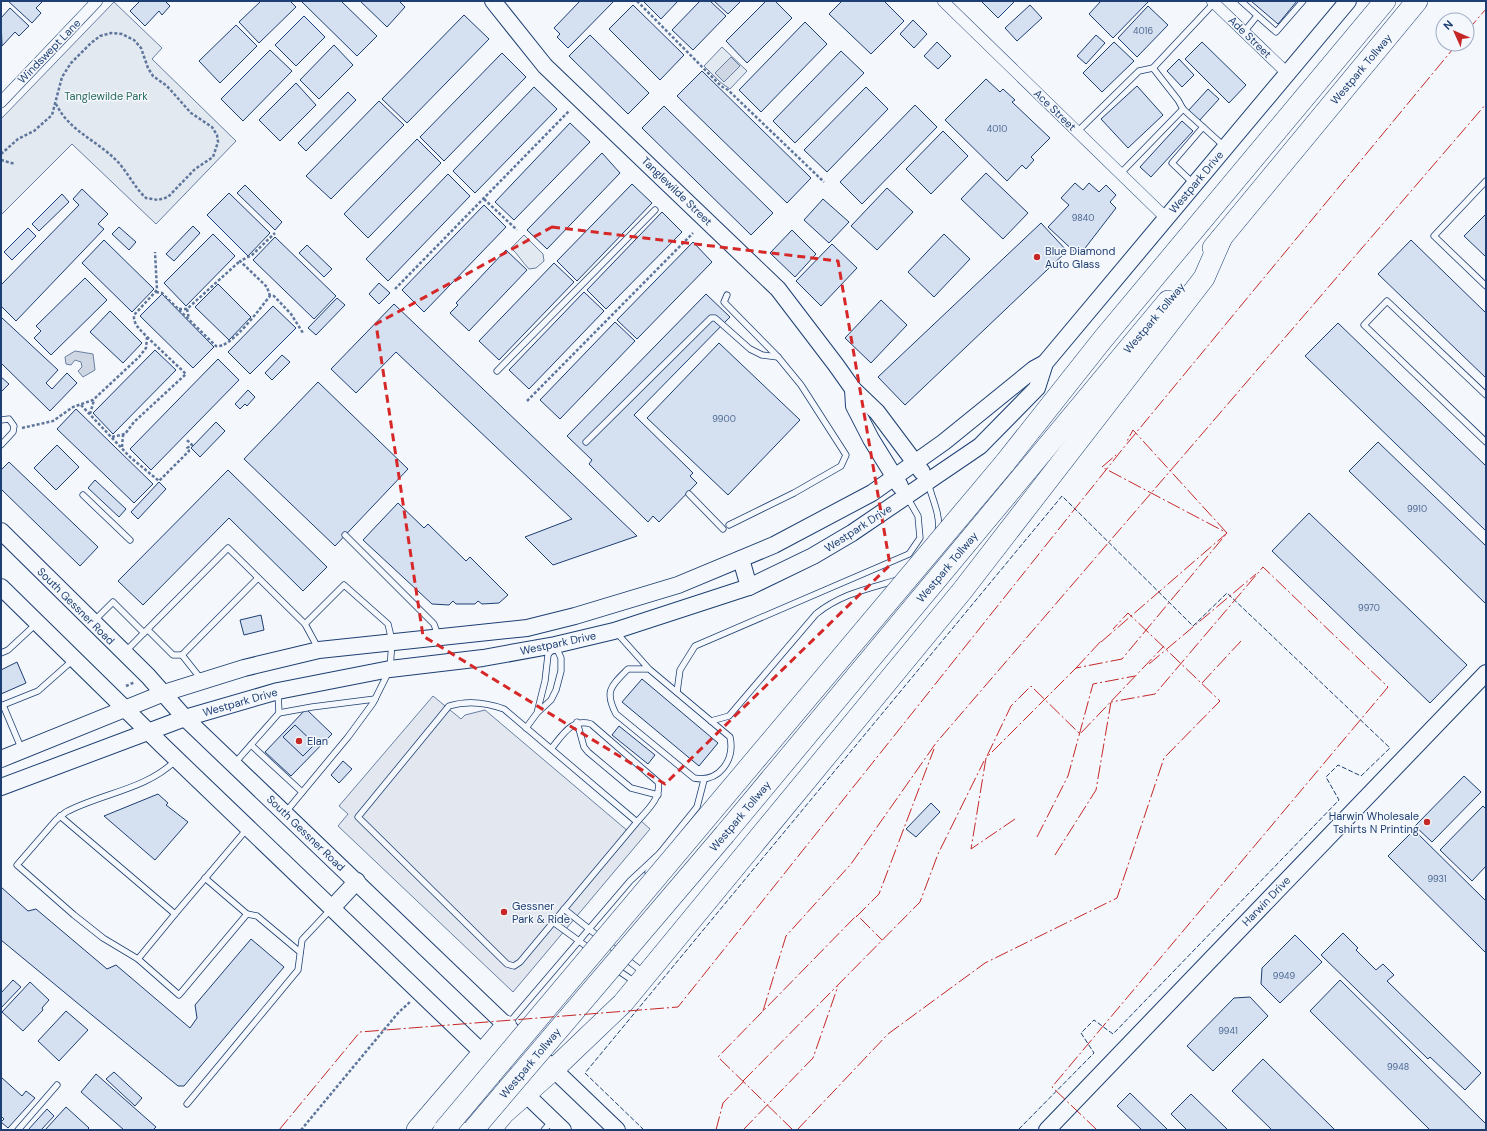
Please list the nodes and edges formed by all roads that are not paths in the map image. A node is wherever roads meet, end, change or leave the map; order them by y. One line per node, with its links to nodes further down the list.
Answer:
1 (97, 1): 14 (street, Windswept Lane)
2 (493, 1): 30 (main road, Tanglewilde Street)
3 (943, 1): 17 (street, Ace Street)
4 (1241, 1): 10 (lane)
5 (1303, 1): 10 (lane)
6 (1348, 1): 13 (main road, Westpark Drive)
7 (1385, 1): 122 (highway, Westpark Tollway, bridge)
8 (1417, 1): 24 (highway, Westpark Tollway)
9 (1213, 2): 11 (street, Ade Street); 12 (lane)
10 (1257, 16): 11 (lane)
11 (1244, 32): 13 (street, Ade Street)
12 (1153, 68): 15 (lane); 17 (lane)
13 (1288, 74): 18 (main road, Westpark Drive)
14 (1, 102)
15 (1183, 109): 16 (lane); 19 (lane)
16 (1203, 127): 18 (lane); 21 (lane)
17 (1077, 132): 19 (street, Ace Street)
18 (1225, 148): 21 (main road, Westpark Drive)
19 (1120, 174): 23 (street, Ace Street)
20 (1486, 182): 25 (lane)
21 (1194, 184): 23 (main road, Westpark Drive)
22 (655, 210): 29 (lane)
23 (1166, 218): 28 (main road, Westpark Drive)
24 (1222, 237): 112 (highway); 123 (highway, Westpark Tollway, bridge)
25 (1486, 286)
26 (727, 295): 27 (lane)
27 (778, 357): 33 (lane); 42 (lane)
28 (1045, 363): 36 (main road, Westpark Drive); 38 (main road, Westpark Drive)
29 (498, 371)
30 (852, 389): 36 (main road, Tanglewilde Street); 37 (main road, Tanglewilde Street)
31 (1486, 395): 34 (lane)
32 (1, 420): 35 (lane)
33 (586, 442)
34 (1486, 442)
35 (1, 445)
36 (916, 463): 37 (main road, Westpark Drive); 38 (main road, Tanglewilde Street)
37 (895, 478): 41 (main road, Tanglewilde Street); 47 (main road, Westpark Drive)
38 (927, 482): 41 (main road, Westpark Drive); 77 (lane)
39 (689, 494): 43 (lane)
40 (83, 495): 46 (lane)
41 (906, 496): 50 (main road, Westpark Drive); 70 (lane)
42 (729, 526)
43 (723, 529)
44 (1, 531): 53 (main road, South Gessner Road)
45 (344, 536): 57 (lane)
46 (130, 540)
47 (741, 559): 50 (main road); 52 (main road, Westpark Drive)
48 (258, 578): 54 (lane); 55 (lane); 63 (lane)
49 (1, 587): 51 (main road)
50 (749, 587): 56 (main road, Westpark Drive)
51 (37, 622): 61 (lane); 64 (main road)
52 (551, 622): 57 (main road, Westpark Drive); 59 (main road)
53 (93, 623): 55 (lane); 62 (main road, South Gessner Road)
54 (305, 624): 58 (lane); 60 (lane)
55 (146, 631): 62 (lane); 63 (lane)
56 (614, 631): 59 (main road, Westpark Drive); 66 (lane)
57 (438, 636): 58 (main road, Westpark Drive)
58 (392, 641): 60 (main road, Westpark Drive); 65 (lane)
59 (555, 645): 65 (main road, Westpark Drive); 75 (lane); 75 (lane)
60 (319, 650): 68 (main road, Westpark Drive)
61 (1, 653)
62 (124, 653): 71 (main road, South Gessner Road)
63 (182, 655): 68 (lane)
64 (75, 658): 73 (main road); 83 (lane)
65 (390, 669): 69 (main road, Westpark Drive); 72 (lane)
66 (649, 669): 70 (lane); 87 (lane)
67 (1486, 673): 126 (main road, Harwin Drive)
68 (202, 681): 71 (main road, Westpark Drive)
69 (278, 691): 74 (lane); 76 (main road, Westpark Drive)
70 (677, 692): 77 (lane)
71 (164, 693): 73 (main road, Westpark Drive); 76 (main road, South Gessner Road)
72 (375, 699): 74 (lane); 89 (lane)
73 (126, 709): 80 (main road); 83 (main road, Westpark Drive)
74 (279, 713): 81 (lane)
75 (537, 713): 79 (lane)
76 (185, 718): 80 (main road, Westpark Drive); 86 (main road, South Gessner Road)
77 (711, 721): 87 (lane)
78 (577, 722): 82 (lane); 90 (lane); 90 (lane)
79 (526, 728): 82 (lane); 104 (lane)
80 (148, 731): 85 (main road); 88 (main road, Westpark Drive)
81 (251, 745): 86 (lane); 89 (lane)
82 (551, 749): 93 (lane)
83 (22, 750): 84 (main road, Westpark Drive)
84 (1, 759)
85 (177, 759): 92 (lane); 94 (main road)
86 (234, 764): 91 (main road, South Gessner Road)
87 (704, 780): 95 (lane)
88 (1, 787)
89 (302, 792): 91 (lane)
90 (658, 795): 93 (lane)
91 (285, 813): 98 (main road, South Gessner Road)
92 (60, 816): 102 (lane); 110 (lane)
93 (637, 822): 101 (lane)
94 (248, 828): 97 (lane); 100 (main road)
95 (660, 853): 96 (lane); 105 (lane)
96 (646, 877)
97 (205, 878): 102 (lane); 103 (lane)
98 (357, 881): 100 (main road); 113 (main road, South Gessner Road)
99 (638, 889): 107 (lane)
100 (332, 908): 108 (lane); 114 (main road)
101 (564, 909): 104 (lane); 105 (lane)
102 (174, 914): 110 (lane)
103 (247, 914): 108 (lane); 110 (lane)
104 (553, 922): 106 (lane)
105 (589, 929): 106 (lane); 107 (lane)
106 (579, 941): 109 (lane); 113 (lane)
107 (605, 941): 112 (lane)
108 (300, 952): 118 (lane)
109 (596, 954)
110 (138, 959)
111 (608, 963): 112 (lane)
112 (642, 980): 115 (highway)
113 (506, 1026): 114 (highway); 115 (main road, South Gessner Road)
114 (483, 1053): 117 (main road); 121 (highway)
115 (554, 1069): 117 (highway); 125 (main road, South Gessner Road)
116 (57, 1086): 120 (lane)
117 (527, 1093): 119 (main road); 124 (highway)
118 (186, 1104)
119 (553, 1127)
120 (18, 1130)
121 (417, 1130)
122 (444, 1130)
123 (473, 1130)
124 (490, 1130)
125 (617, 1130)
126 (1047, 1130)

